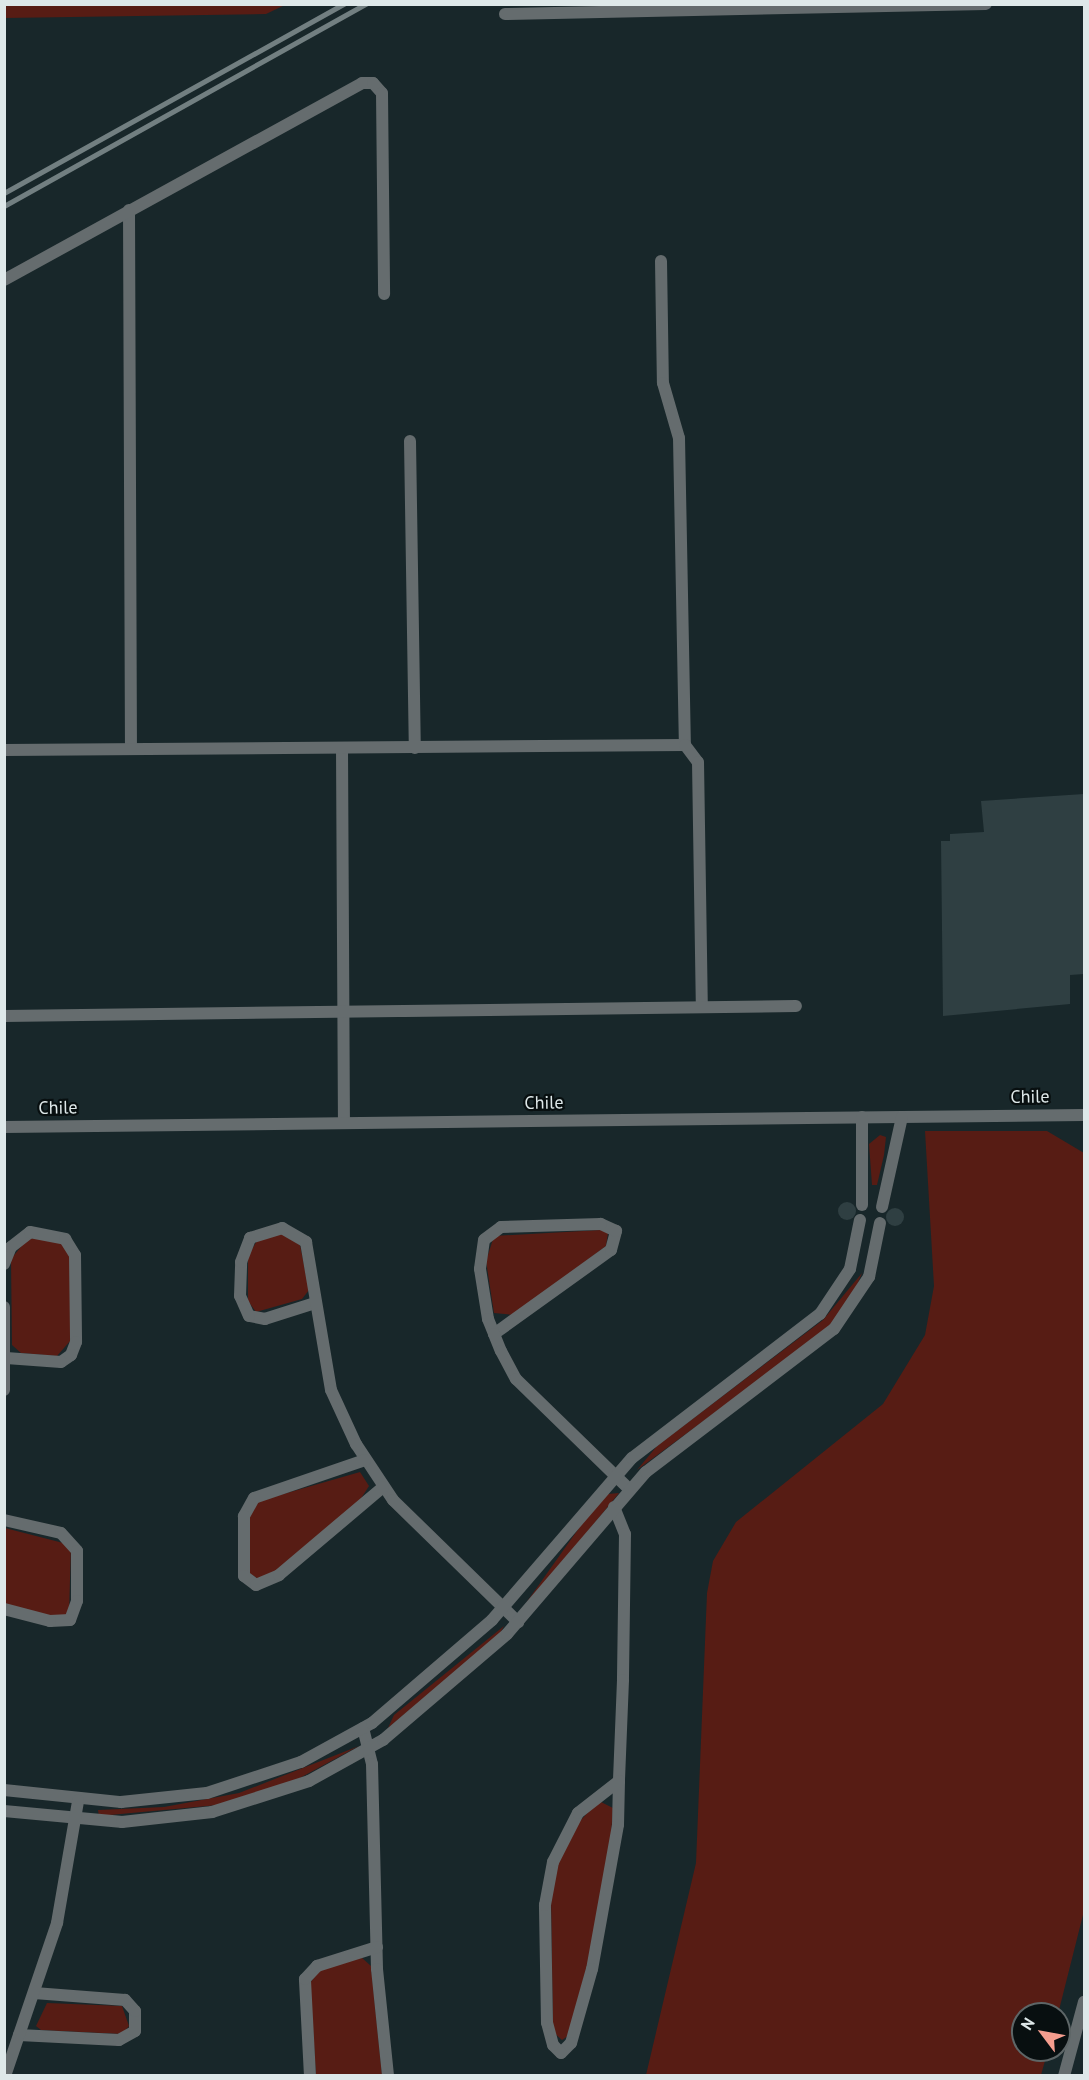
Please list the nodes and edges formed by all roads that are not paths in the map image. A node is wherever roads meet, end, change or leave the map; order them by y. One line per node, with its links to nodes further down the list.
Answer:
1 (986, 4): 2 (street)
2 (505, 14)
3 (129, 210): 5 (street); 6 (street); 11 (street)
4 (661, 261): 8 (street)
5 (4, 280)
6 (384, 294)
7 (410, 441): 10 (street)
8 (686, 745): 10 (street); 13 (street)
9 (342, 748): 10 (street); 11 (street); 15 (street)
10 (415, 748)
11 (131, 749): 12 (street)
12 (4, 750)
13 (702, 1006): 14 (street); 15 (street)
14 (796, 1006)
15 (343, 1012): 16 (street); 20 (street)
16 (4, 1016)
17 (1084, 1115): 19 (street, Chile)
18 (862, 1117): 19 (street, Chile); 19 (street); 20 (street, Chile)
19 (902, 1117)
20 (344, 1123): 21 (street, Chile)
21 (4, 1127)
22 (860, 1220): 24 (street)
23 (880, 1223): 26 (street)
24 (855, 1256): 26 (street); 33 (street)
25 (4, 1264): 30 (street)
26 (873, 1265): 35 (street)
27 (315, 1303): 27 (street); 32 (street)
28 (4, 1307): 30 (street)
29 (494, 1334): 29 (street); 33 (street)
30 (6, 1358): 31 (street)
31 (4, 1390)
32 (365, 1460): 34 (street); 34 (street)
33 (615, 1476): 35 (street); 38 (street)
34 (383, 1487): 38 (street)
35 (630, 1490): 36 (street)
36 (614, 1507): 40 (street); 43 (street)
37 (4, 1520): 39 (street)
38 (504, 1608): 40 (street); 41 (street)
39 (4, 1609)
40 (518, 1622): 42 (street)
41 (363, 1728): 42 (street); 45 (street)
42 (370, 1748): 47 (street); 48 (street)
43 (619, 1781): 43 (street)
44 (4, 1790): 45 (street)
45 (78, 1801): 47 (street)
46 (4, 1811): 47 (street)
47 (76, 1821): 49 (street)
48 (377, 1947): 53 (street); 54 (street)
49 (34, 1993): 51 (street); 51 (street)
50 (1084, 2002): 55 (street)
51 (20, 2035): 52 (street)
52 (5, 2076)
53 (310, 2076)
54 (388, 2076)
55 (1064, 2076)

